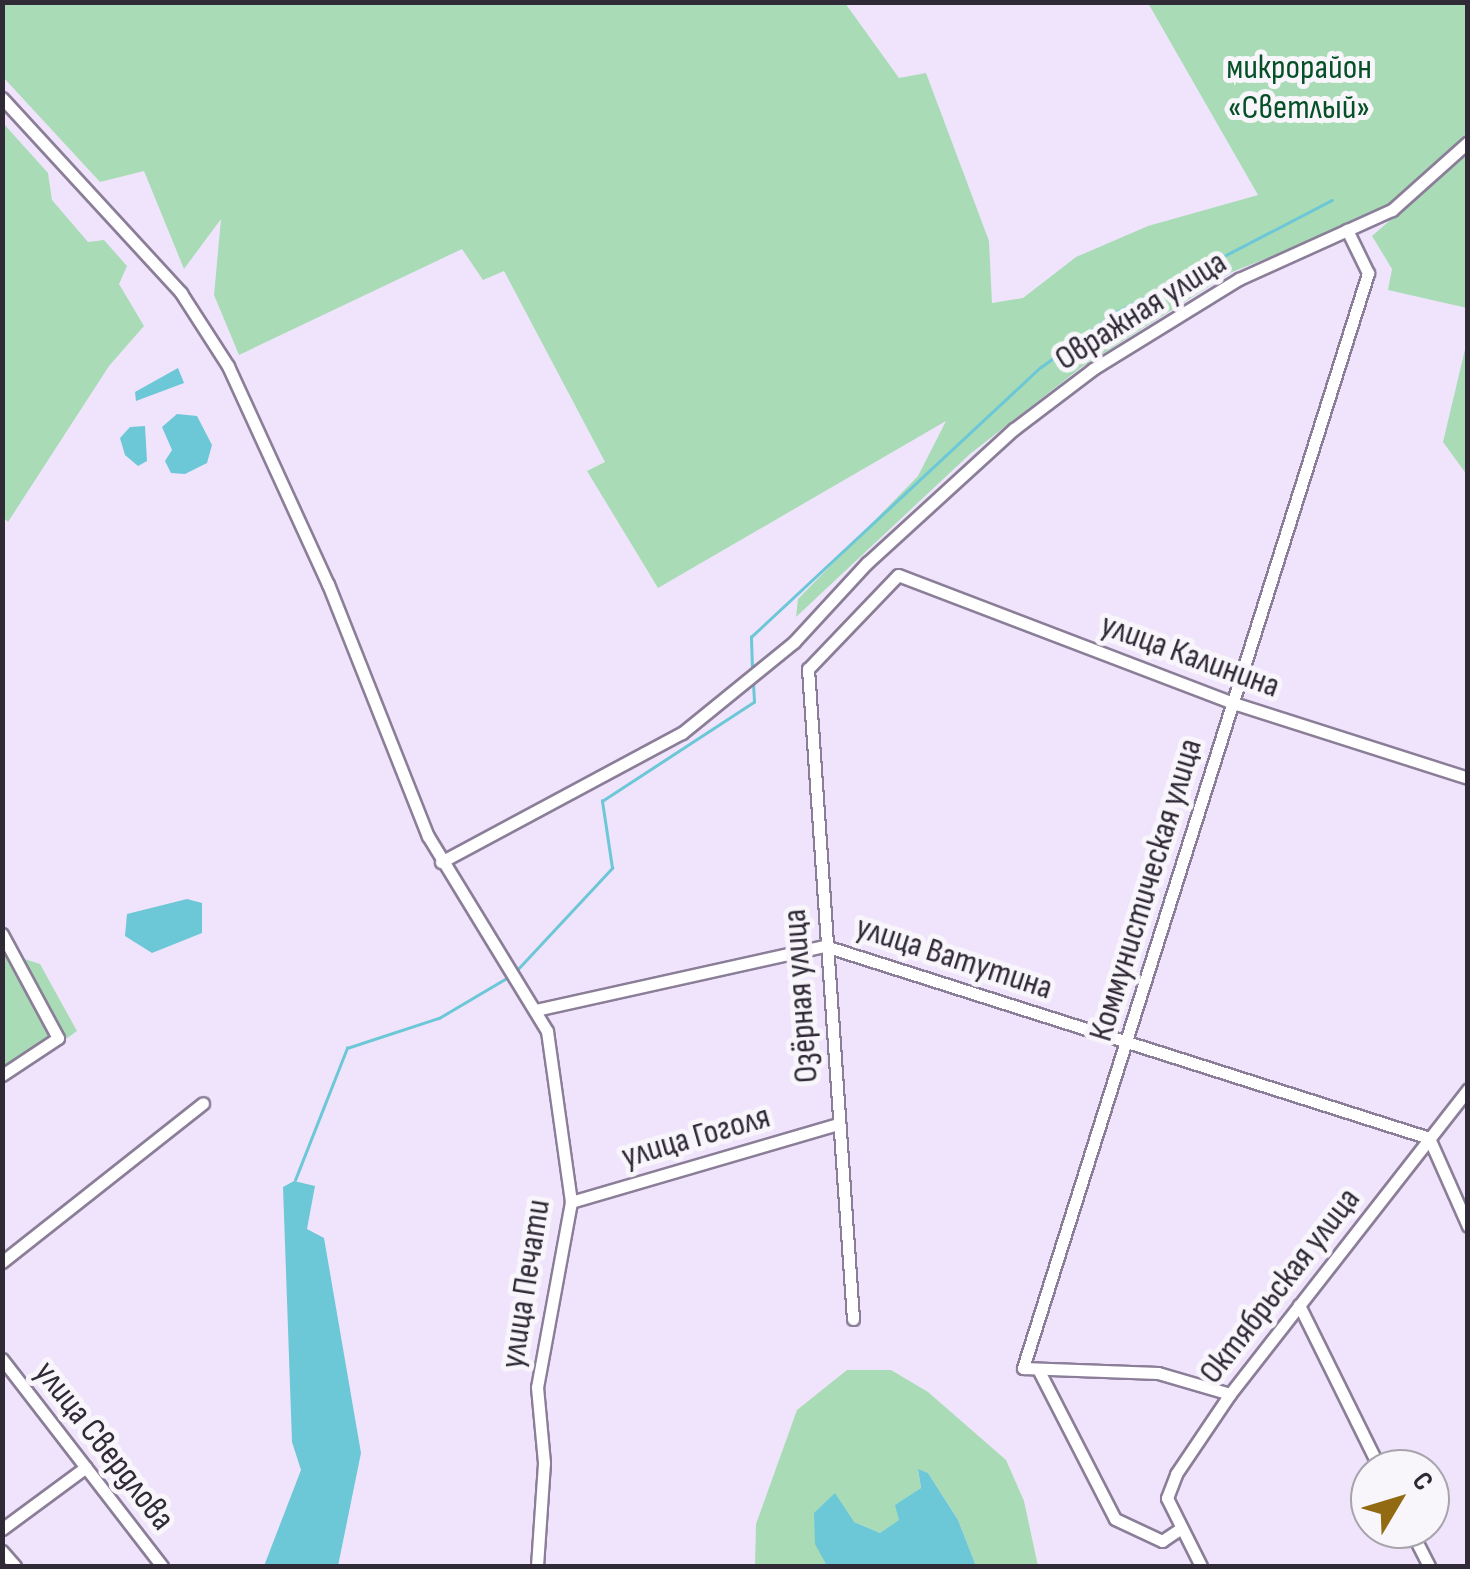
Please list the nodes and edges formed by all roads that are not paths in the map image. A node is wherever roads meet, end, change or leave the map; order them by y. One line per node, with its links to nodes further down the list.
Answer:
1 (2, 98): 7 (street, улица Печати)
2 (1468, 142): 3 (street, Овражная улица)
3 (1347, 230): 5 (street, Коммунистическая улица); 7 (street, Овражная улица)
4 (808, 669): 5 (street, улица Калинина); 9 (street, Озёрная улица)
5 (1232, 703): 6 (street, улица Калинина); 11 (street, Коммунистическая улица)
6 (1468, 778)
7 (441, 862): 10 (street, улица Печати)
8 (2, 934): 12 (street)
9 (825, 946): 10 (street, улица Ватутина); 11 (street, улица Ватутина); 15 (street, Озёрная улица)
10 (536, 1010): 17 (street, улица Печати)
11 (1128, 1042): 16 (street, улица Ватутина); 23 (street, Коммунистическая улица)
12 (2, 1075)
13 (1468, 1089): 16 (street, Октябрьская улица)
14 (203, 1102): 19 (street)
15 (837, 1124): 17 (street, улица Гоголя); 21 (street, Озёрная улица)
16 (1429, 1138): 18 (street); 20 (street, Октябрьская улица)
17 (571, 1202): 32 (street, улица Печати)
18 (1468, 1226)
19 (2, 1262)
20 (1299, 1305): 24 (street, Октябрьская улица); 25 (street)
21 (854, 1319)
22 (2, 1360): 26 (street, улица Свердлова)
23 (1040, 1371): 24 (street); 27 (street)
24 (1230, 1394): 27 (street, Октябрьская улица)
25 (1370, 1449)
26 (86, 1467): 28 (street); 31 (street, улица Свердлова)
27 (1180, 1528): 33 (street)
28 (2, 1529)
29 (2, 1551): 30 (street)
30 (15, 1566)
31 (162, 1566)
32 (538, 1566)
33 (1201, 1566)

